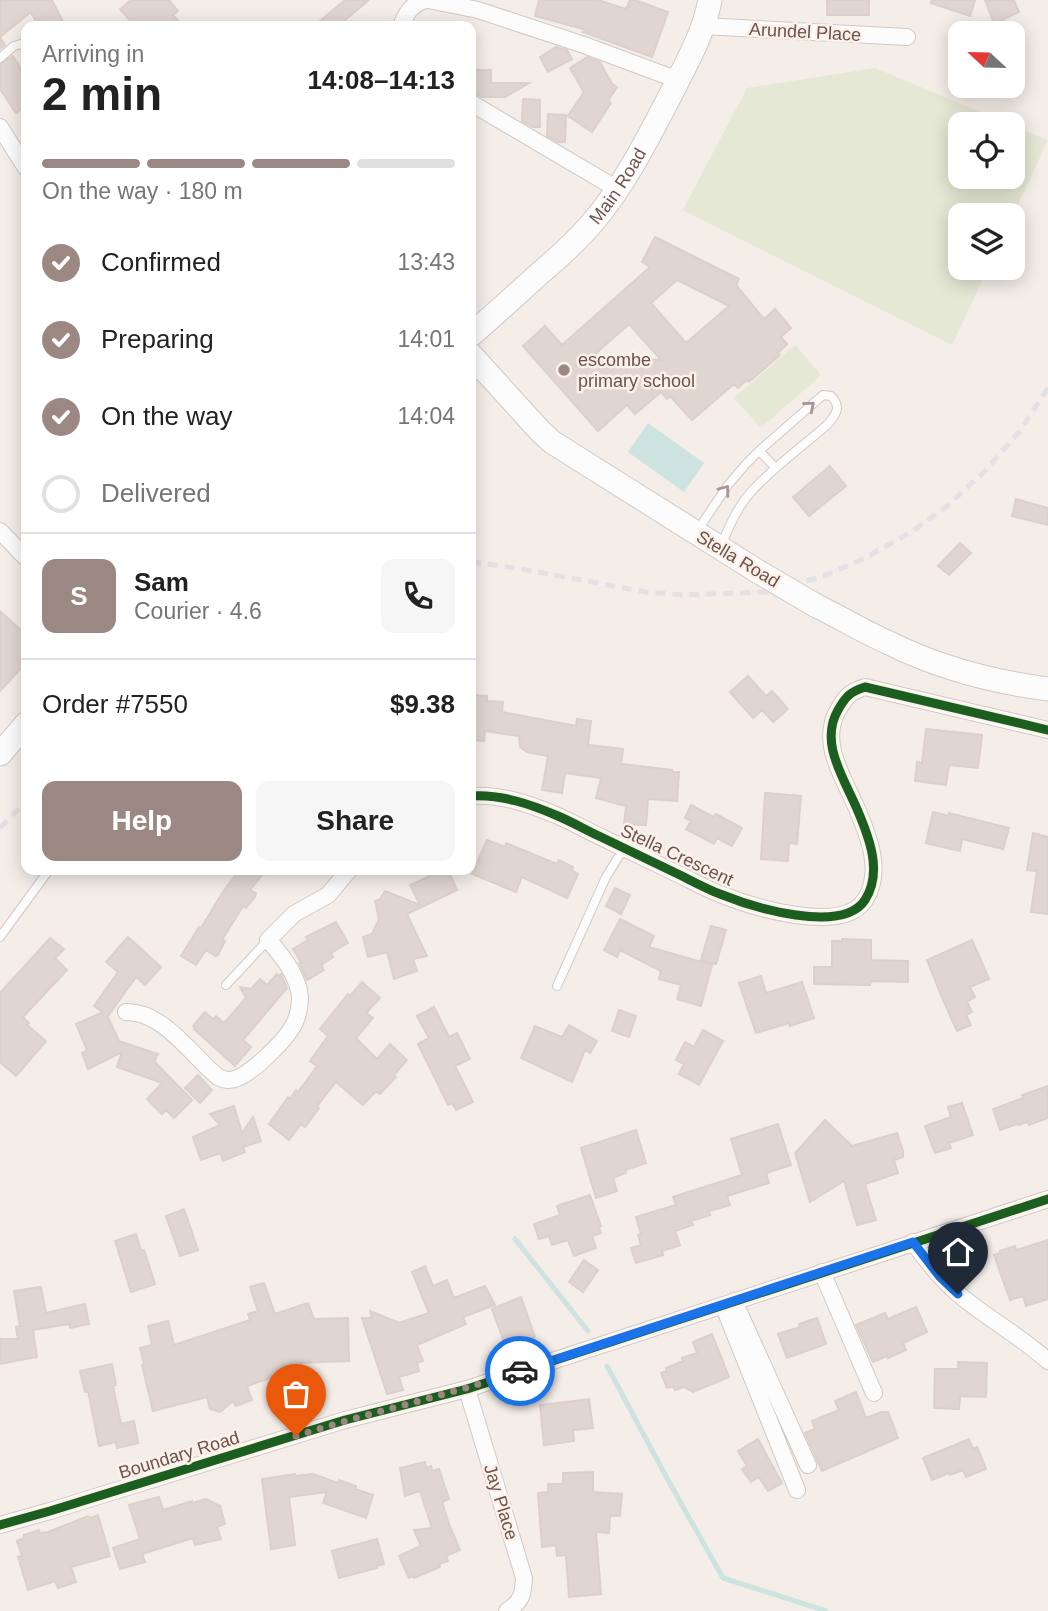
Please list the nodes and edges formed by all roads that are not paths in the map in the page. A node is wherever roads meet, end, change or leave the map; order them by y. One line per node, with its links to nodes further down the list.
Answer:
1 (426, 0): 3 (street); 8 (street)
2 (710, 0): 4 (main road, Main Road)
3 (403, 21)
4 (703, 26): 5 (street, Arundel Place); 8 (main road, Main Road)
5 (907, 37)
6 (21, 44): 7 (lane)
7 (0, 58)
8 (678, 80): 12 (main road, Main Road)
9 (476, 106): 12 (street)
10 (0, 127): 11 (street)
11 (21, 160)
12 (617, 189): 13 (main road, Main Road)
13 (476, 331)
14 (476, 361): 18 (main road, Stella Road)
15 (759, 451): 16 (lane); 16 (lane, one-way to 16); 18 (lane, one-way to 15)
16 (776, 468): 19 (lane)
17 (0, 531): 20 (street)
18 (695, 533): 19 (main road, Stella Road)
19 (719, 548): 21 (main road, Stella Road, bridge)
20 (21, 553)
21 (1048, 689)
22 (21, 730): 24 (main road)
23 (1048, 730): 26 (street, Stella Crescent)
24 (0, 754)
25 (476, 796): 26 (street, Stella Crescent)
26 (624, 848): 32 (lane)
27 (45, 875): 29 (lane)
28 (345, 875): 30 (street)
29 (0, 937)
30 (268, 940): 31 (lane); 33 (street)
31 (226, 985)
32 (557, 986)
33 (126, 1012)
34 (1048, 1199): 35 (street, Boundary Road)
35 (913, 1242): 36 (street, Boundary Road); 38 (street)
36 (822, 1272): 37 (street, Boundary Road); 40 (street)
37 (728, 1303): 39 (street, Boundary Road); 41 (street); 42 (street)
38 (1048, 1361)
39 (467, 1389): 43 (street, Boundary Road); 44 (street, Jay Place)
40 (874, 1392)
41 (808, 1465)
42 (797, 1490)
43 (0, 1525)
44 (507, 1611)

